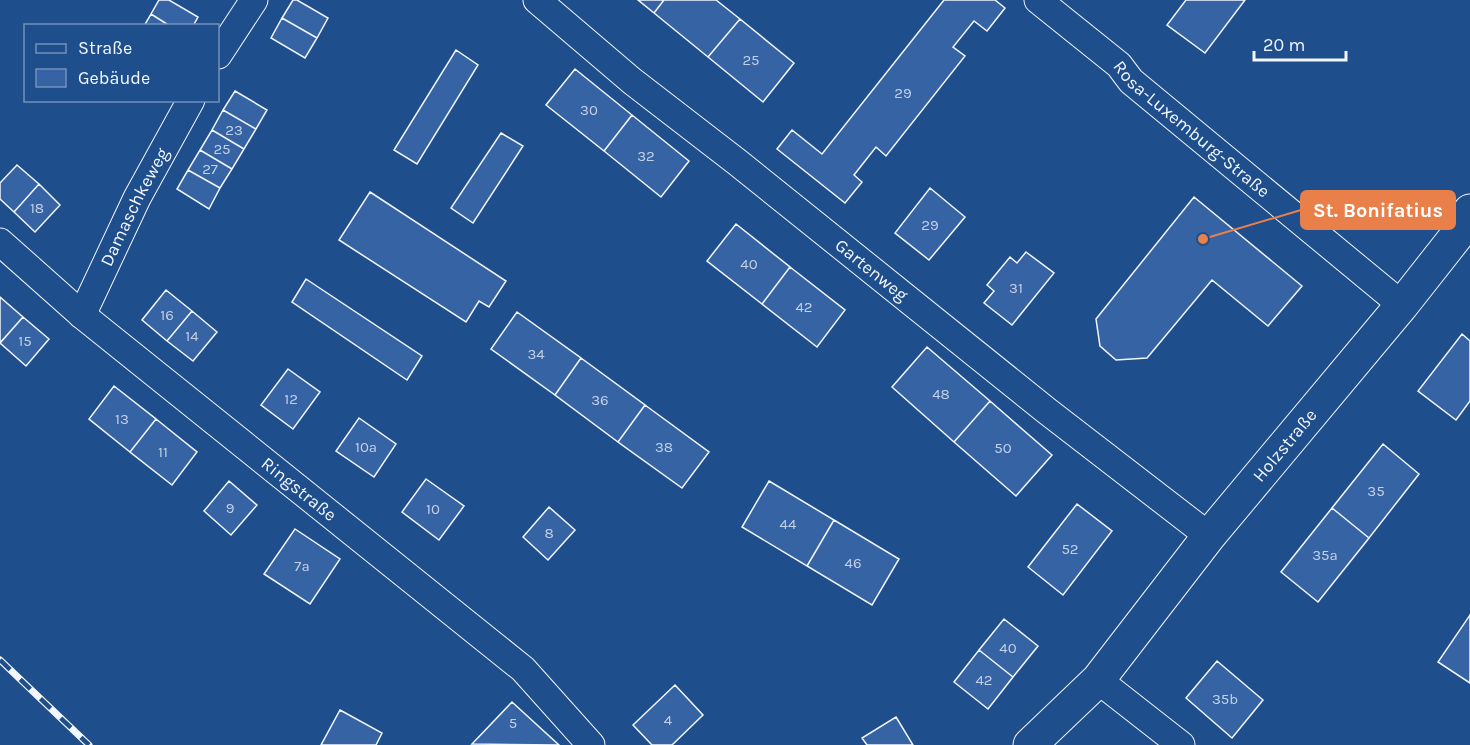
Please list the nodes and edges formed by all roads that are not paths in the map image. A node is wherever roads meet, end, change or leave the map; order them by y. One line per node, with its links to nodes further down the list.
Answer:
1 (254, 0): 4 (street)
2 (537, 0): 10 (street, Gartenweg)
3 (1038, 0): 8 (street, Rosa-Luxemburg-Straße)
4 (219, 54)
5 (190, 102): 9 (street, Damaschkeweg)
6 (1470, 211): 8 (street, Holzstraße)
7 (0, 242): 9 (street, Ringstraße)
8 (1402, 305): 10 (street, Holzstraße)
9 (82, 315): 12 (street, Ringstraße)
10 (1209, 536): 11 (street, Holzstraße)
11 (1098, 680): 13 (street, Holzstraße); 14 (street)
12 (591, 745)
13 (1030, 745)
14 (1180, 745)

